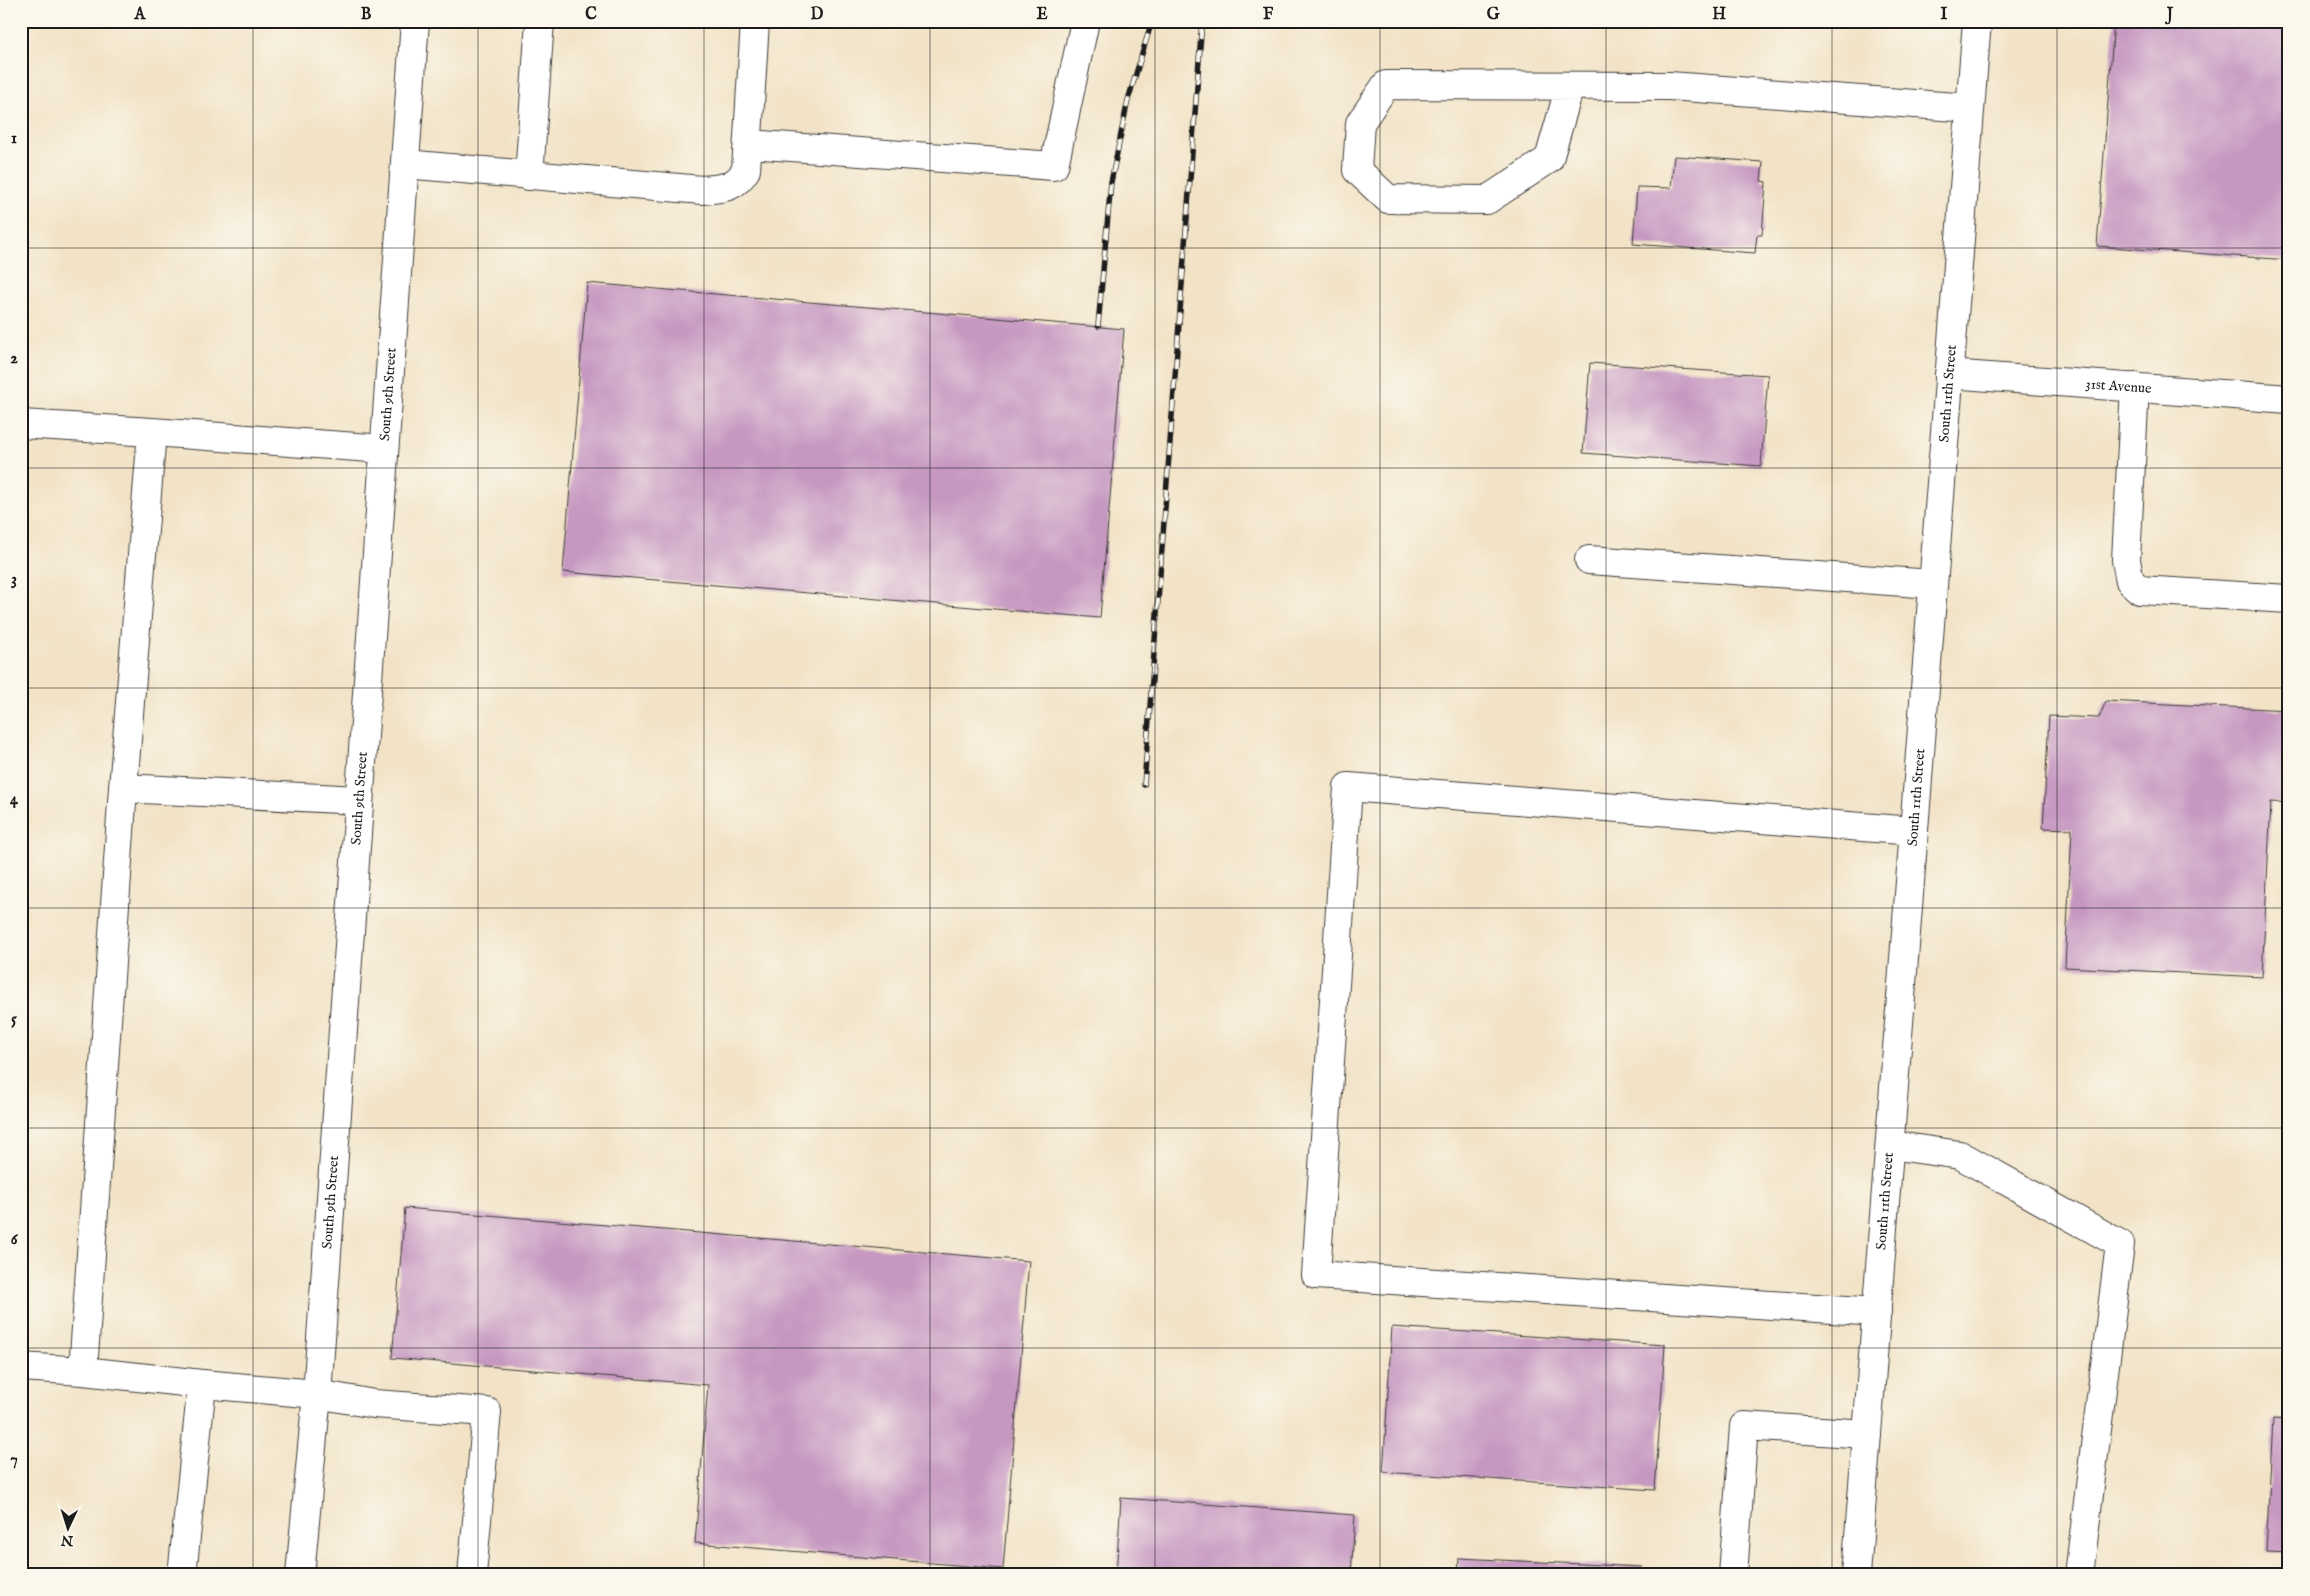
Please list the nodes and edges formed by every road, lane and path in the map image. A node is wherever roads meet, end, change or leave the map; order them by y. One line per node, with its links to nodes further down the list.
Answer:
1 (414, 21): 9 (street, South 9th Street)
2 (540, 21): 10 (street)
3 (755, 21): 8 (street)
4 (1084, 21): 8 (street)
5 (1977, 21): 7 (street, South 11th Street)
6 (1570, 86): 6 (street); 7 (street)
7 (1970, 108): 11 (street, South 11th Street)
8 (748, 144): 10 (street)
9 (404, 164): 10 (street); 16 (street, South 9th Street)
10 (529, 176)
11 (1949, 374): 12 (street, 31st Avenue); 18 (street, South 11th Street)
12 (2135, 387): 13 (street, 31st Avenue); 19 (street)
13 (2289, 399)
14 (21, 424): 15 (street)
15 (152, 432): 16 (street); 20 (street)
16 (384, 449): 21 (street, South 9th Street)
17 (1589, 560): 18 (street)
18 (1933, 584): 22 (street, South 11th Street)
19 (2289, 599)
20 (122, 788): 21 (street); 26 (street)
21 (359, 800): 28 (street, South 9th Street)
22 (1914, 831): 23 (street, South 11th Street); 24 (street)
23 (1890, 1145): 24 (street, South 11th Street); 35 (street)
24 (1877, 1312): 29 (street, South 11th Street)
25 (21, 1367): 26 (street)
26 (83, 1371): 27 (street)
27 (202, 1384): 28 (street); 30 (street)
28 (317, 1394): 31 (street, South 9th Street); 32 (street)
29 (1867, 1434): 33 (street); 34 (street, South 11th Street)
30 (182, 1575)
31 (300, 1575)
32 (472, 1575)
33 (1733, 1575)
34 (1856, 1575)
35 (2079, 1575)

